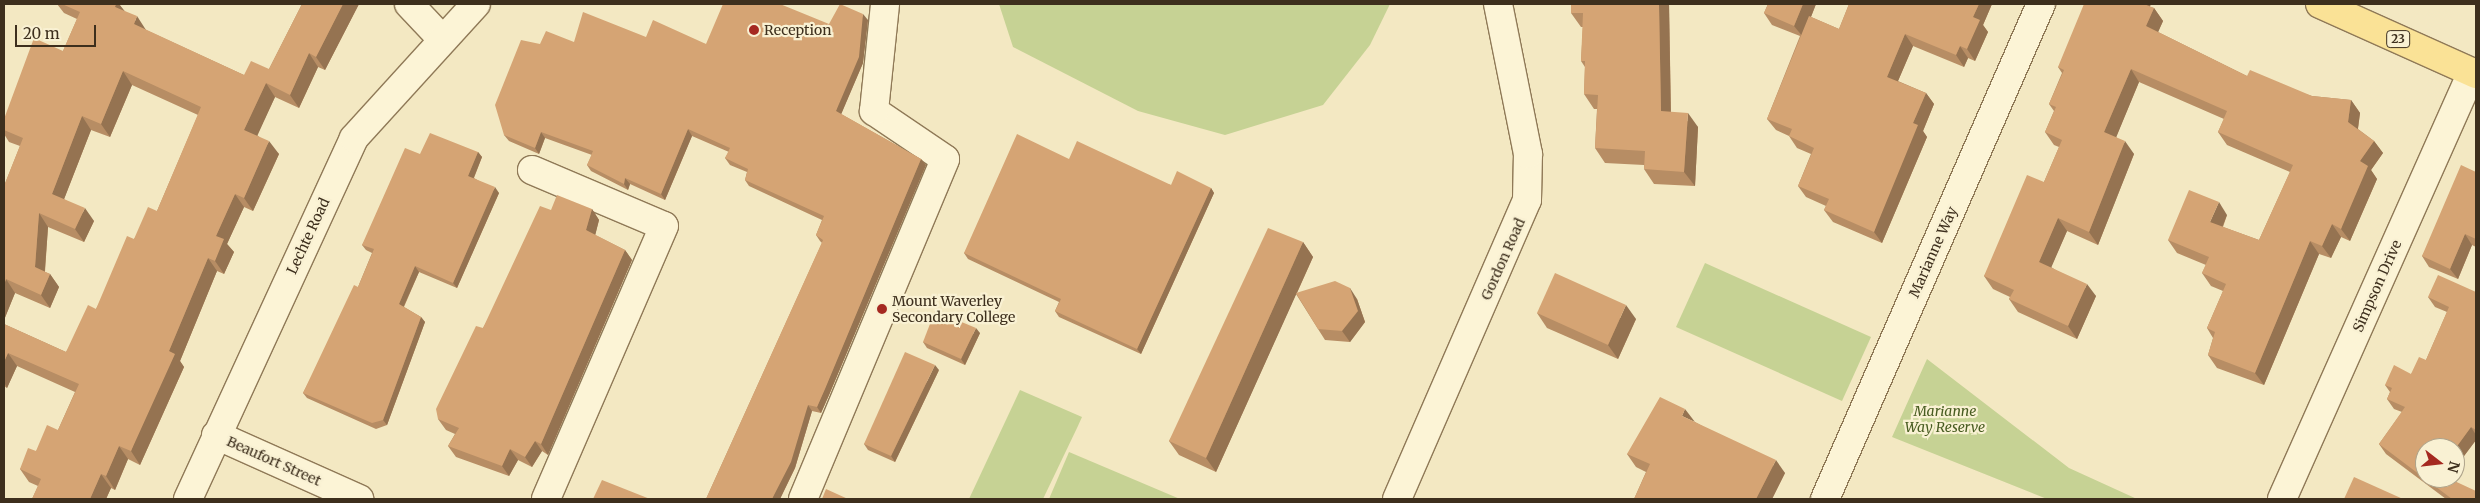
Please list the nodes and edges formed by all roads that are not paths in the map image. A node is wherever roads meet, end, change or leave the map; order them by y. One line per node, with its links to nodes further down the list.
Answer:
1 (409, 4): 7 (street)
2 (476, 4): 7 (street, Lechte Road)
3 (885, 4): 14 (street)
4 (1498, 4): 15 (street, Gordon Road)
5 (2041, 4): 16 (street, Marianne Way)
6 (2320, 4): 8 (main road, 23)
7 (441, 38): 10 (street, Lechte Road)
8 (2474, 73): 17 (street, Simpson Drive)
9 (532, 170): 13 (street)
10 (216, 435): 11 (street, Lechte Road); 12 (street, Beaufort Street)
11 (188, 499)
12 (358, 499)
13 (546, 499)
14 (803, 499)
15 (1397, 499)
16 (1825, 499)
17 (2282, 499)

